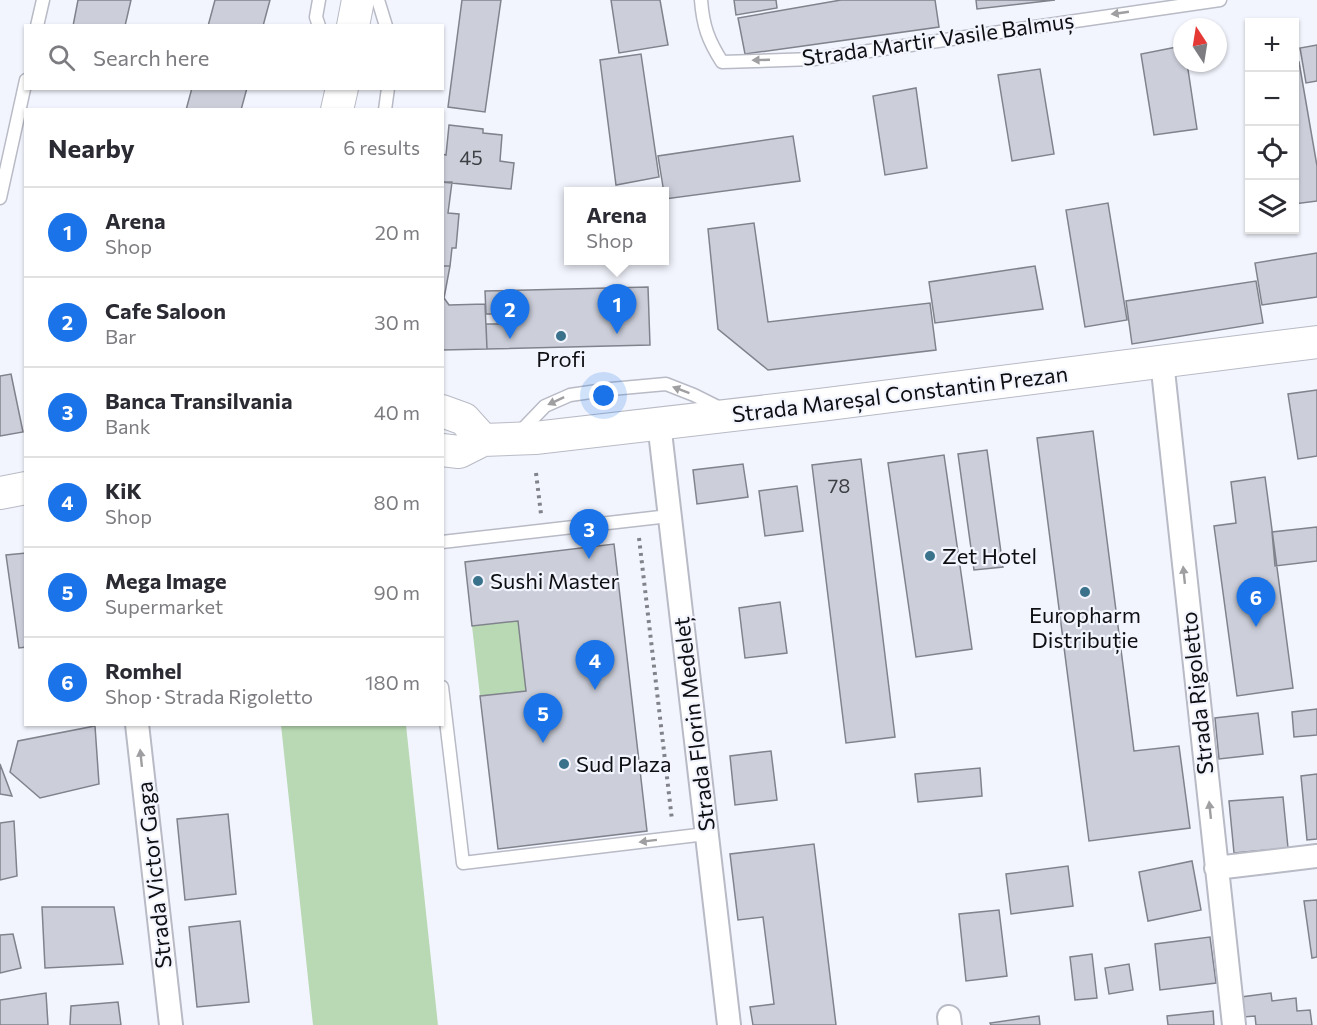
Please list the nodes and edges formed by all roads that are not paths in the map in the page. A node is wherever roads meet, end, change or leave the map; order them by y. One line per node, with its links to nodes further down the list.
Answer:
1 (43, 0): 8 (lane)
2 (319, 0): 9 (lane)
3 (358, 0): 10 (main road)
4 (378, 0): 11 (lane)
5 (701, 0): 7 (lane, Strada Martir Vasile Balmuș, one-way to 5)
6 (1220, 0): 7 (lane, Strada Martir Vasile Balmuș)
7 (1185, 2)
8 (37, 24)
9 (318, 24)
10 (353, 24)
11 (385, 24)
12 (24, 89): 17 (lane)
13 (342, 90): 15 (main road)
14 (388, 90): 16 (lane)
15 (337, 108)
16 (385, 108)
17 (0, 198)
18 (1317, 342): 19 (main road, Strada Mareșal Constantin Prezan)
19 (1162, 361): 21 (main road, Strada Mareșal Constantin Prezan); 32 (street, Strada Rigoletto, one-way to 19)
20 (444, 412): 23 (main road)
21 (734, 415): 22 (main road, Strada Mareșal Constantin Prezan); 23 (lane, one-way to 23)
22 (658, 423): 23 (main road, Strada Mareșal Constantin Prezan); 26 (street, Strada Florin Medeleț)
23 (468, 448)
24 (24, 488): 25 (main road)
25 (0, 493)
26 (669, 516): 27 (lane); 30 (street, Strada Florin Medeleț)
27 (444, 542)
28 (444, 704): 30 (lane, one-way to 28)
29 (137, 726): 33 (street, Strada Victor Gaga, one-way to 29)
30 (706, 834): 34 (street, Strada Florin Medeleț)
31 (1317, 856): 32 (street)
32 (1216, 868): 35 (street, Strada Rigoletto)
33 (171, 1025)
34 (729, 1025)
35 (1234, 1025)

